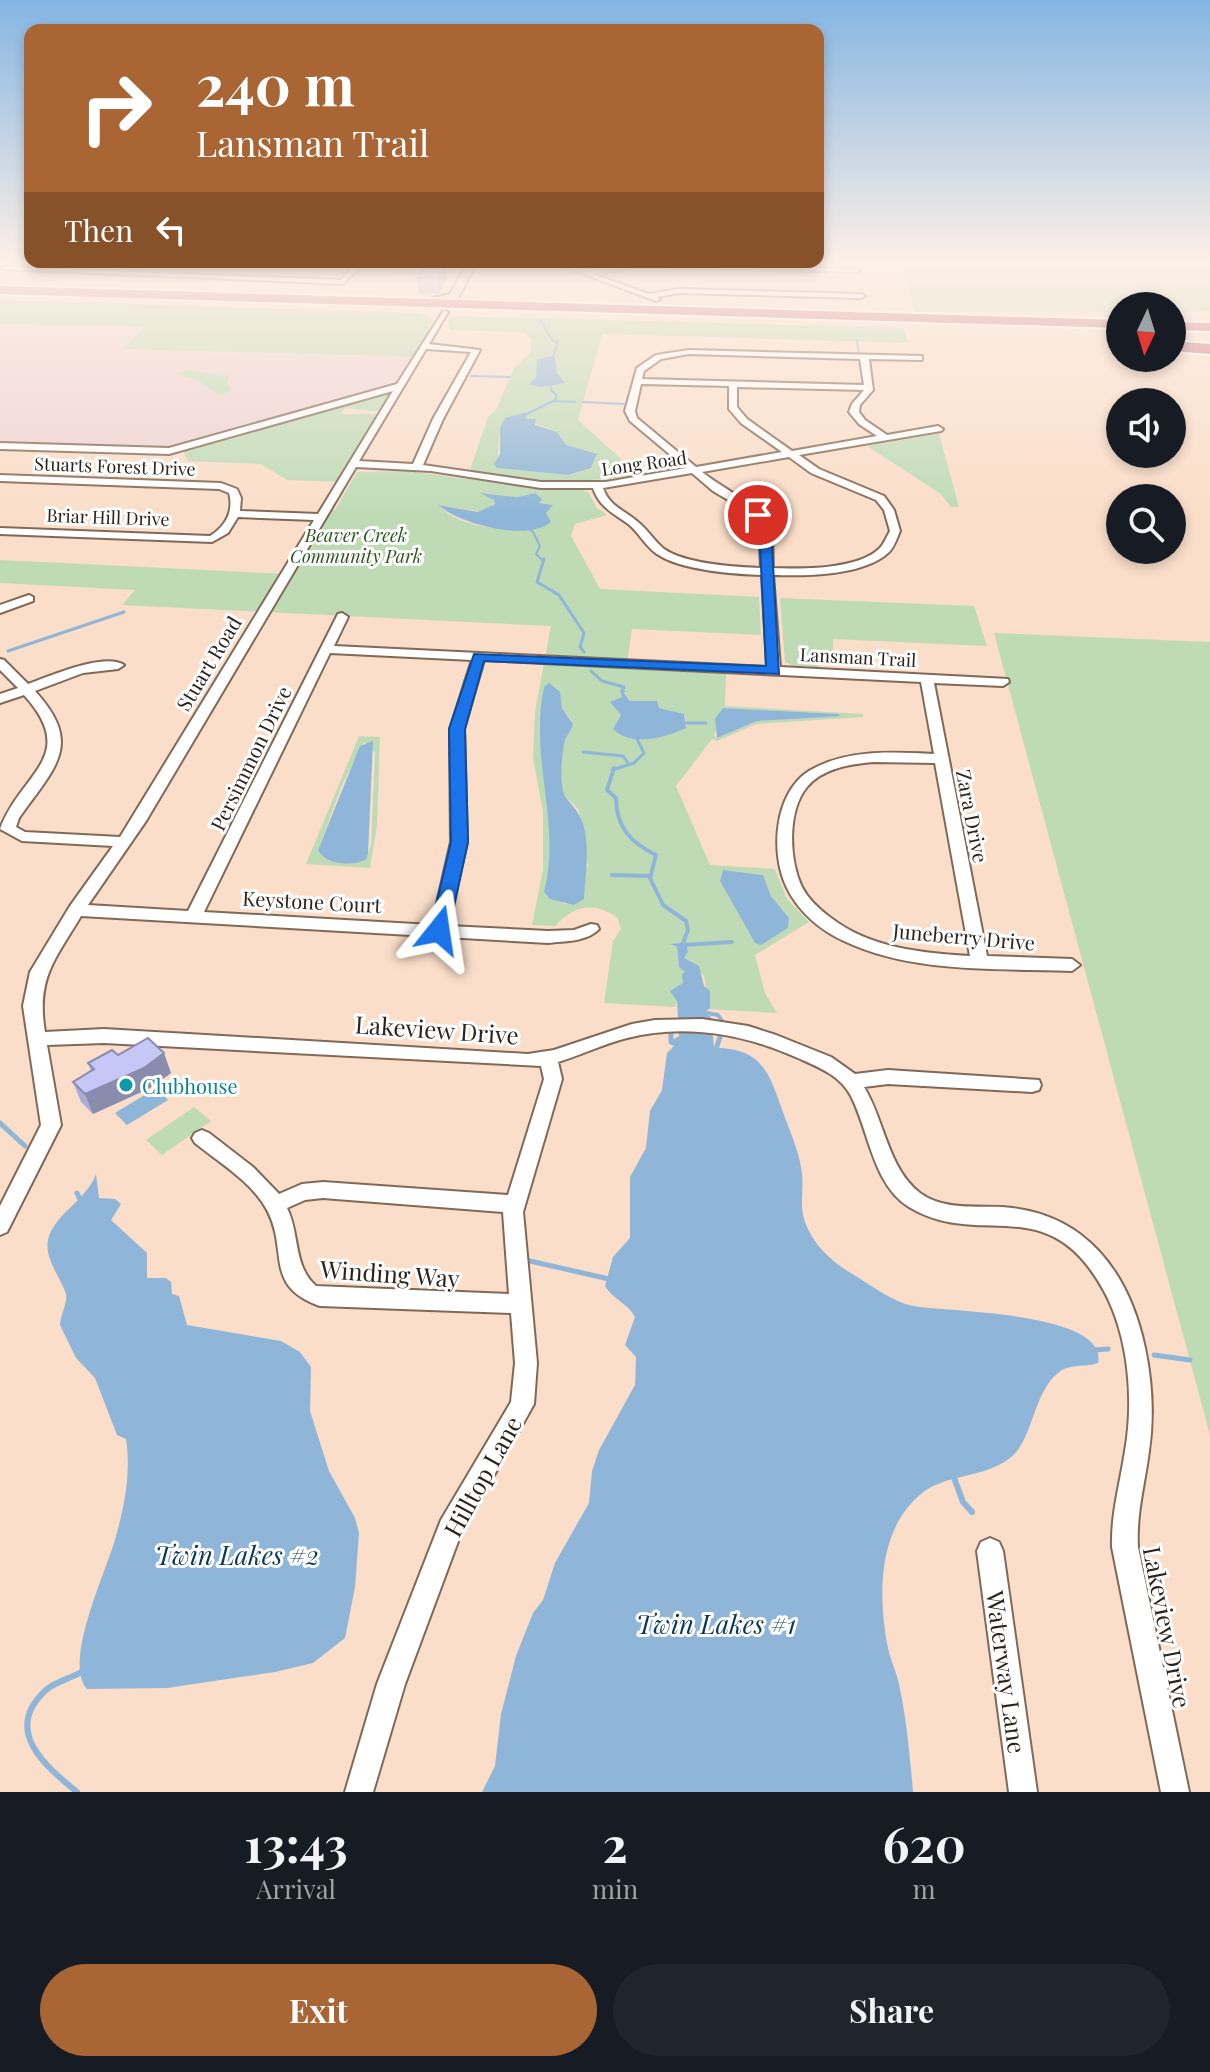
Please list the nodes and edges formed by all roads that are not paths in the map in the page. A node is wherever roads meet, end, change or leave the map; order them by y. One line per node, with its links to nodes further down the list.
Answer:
1 (422, 349): 9 (street, Stuart Road)
2 (475, 349): 16 (street)
3 (778, 349): 4 (street)
4 (778, 354): 5 (street); 7 (street)
5 (864, 356): 6 (street); 10 (street)
6 (919, 358)
7 (637, 381): 8 (street); 17 (street)
8 (733, 384): 10 (street); 14 (street)
9 (399, 386): 13 (street); 15 (street, Stuart Road)
10 (869, 388): 12 (street)
11 (938, 429): 12 (street, Long Road)
12 (886, 438): 14 (street, Long Road)
13 (0, 446)
14 (792, 455): 17 (street, Long Road); 23 (street)
15 (352, 464): 16 (street, Long Road); 21 (street, Stuart Road)
16 (417, 466): 19 (street, Long Road)
17 (696, 472): 19 (street, Long Road); 23 (street)
18 (0, 478): 20 (street, Stuarts Forest Drive)
19 (597, 485): 23 (street)
20 (236, 514): 21 (street); 22 (street, Briar Hill Drive)
21 (320, 517): 37 (street, Stuart Road)
22 (0, 531)
23 (768, 569): 31 (street)
24 (29, 599): 25 (street)
25 (0, 609)
26 (342, 617): 27 (street, Persimmon Drive)
27 (326, 649): 28 (street, Lansman Trail); 39 (street, Persimmon Drive)
28 (479, 657): 31 (street, Lansman Trail); 41 (street)
29 (0, 663): 34 (street)
30 (118, 665): 34 (street)
31 (774, 671): 32 (street, Lansman Trail)
32 (927, 679): 33 (street, Lansman Trail); 36 (street, Zara Drive)
33 (1003, 682)
34 (27, 689): 35 (street); 37 (street)
35 (0, 699)
36 (942, 759): 42 (street, Zara Drive); 42 (street, Juneberry Drive)
37 (123, 842): 38 (street, Stuart Road)
38 (76, 910): 39 (street, Keystone Court); 44 (street, Stuart Road)
39 (194, 916): 41 (street, Keystone Court)
40 (591, 929): 41 (street, Keystone Court)
41 (439, 930)
42 (979, 960): 43 (street, Juneberry Drive)
43 (1072, 965)
44 (40, 1039): 45 (street, Lakeview Drive); 51 (street)
45 (548, 1058): 46 (street, Lakeview Drive); 50 (street, Hilltop Lane)
46 (851, 1081): 47 (street); 56 (street, Lakeview Drive)
47 (1032, 1085)
48 (202, 1138): 49 (street, Winding Way)
49 (276, 1204): 50 (street); 52 (street, Winding Way)
50 (514, 1204): 52 (street, Hilltop Lane)
51 (0, 1226)
52 (521, 1304): 54 (street, Hilltop Lane)
53 (990, 1551): 55 (street, Waterway Lane)
54 (359, 1792)
55 (1023, 1792)
56 (1175, 1792)

